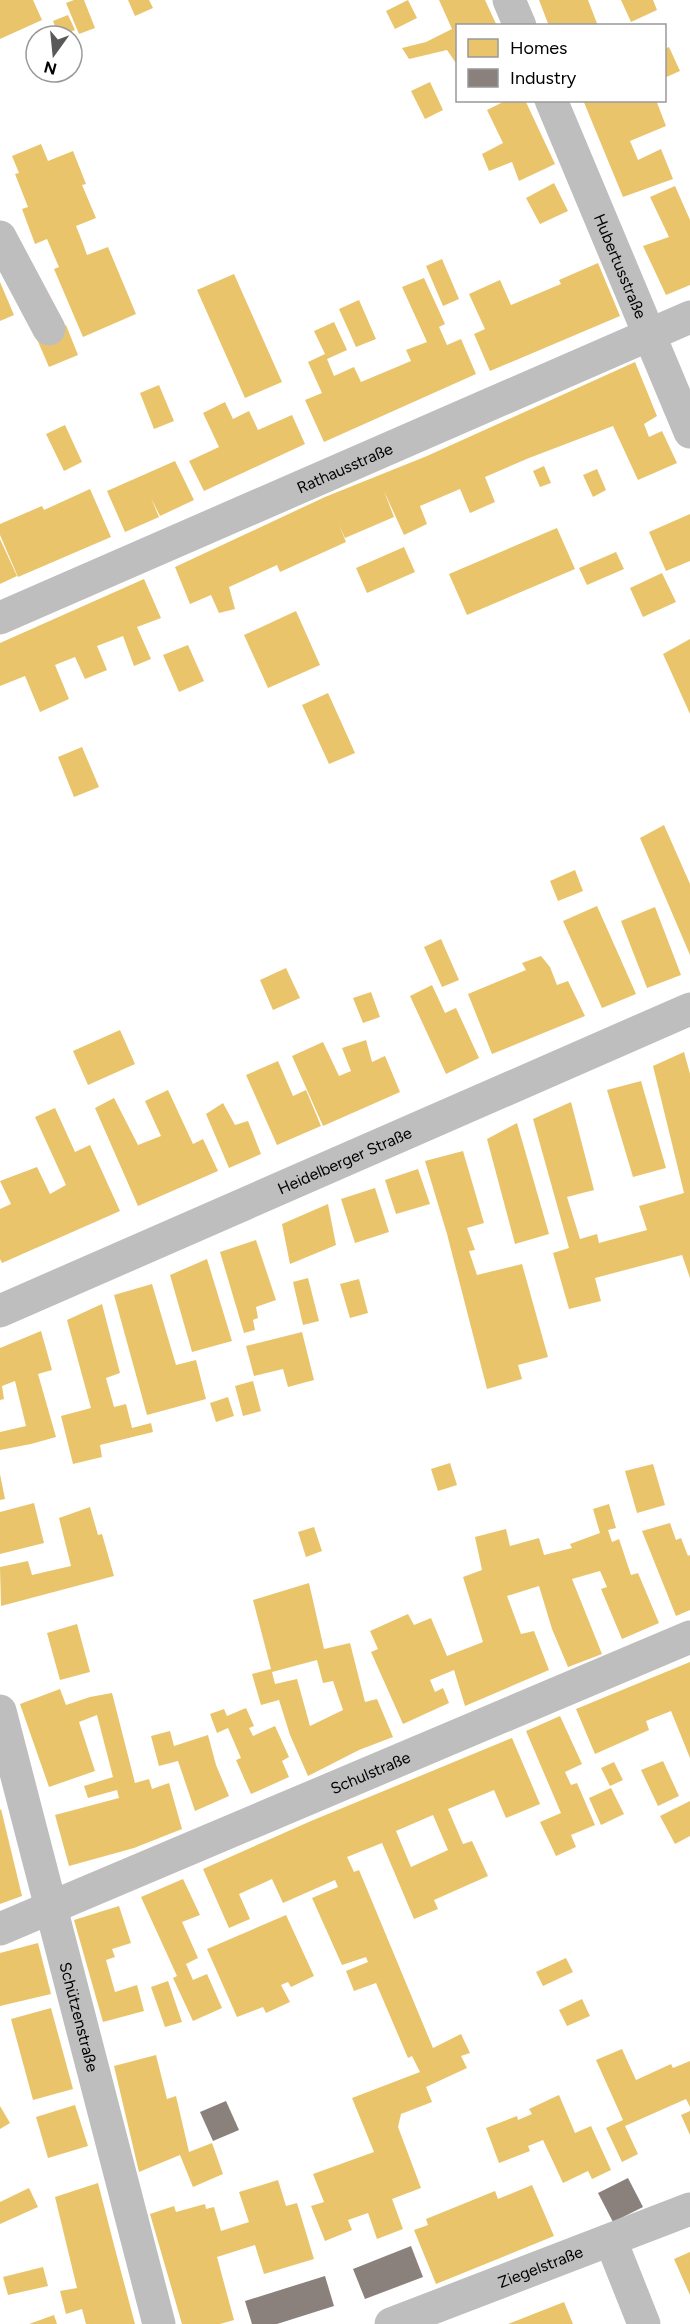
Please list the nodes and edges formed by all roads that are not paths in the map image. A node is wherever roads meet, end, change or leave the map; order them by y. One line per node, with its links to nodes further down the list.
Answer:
1 (509, 0): 2 (street)
2 (519, 24)
3 (552, 102): 7 (street, Hubertusstraße)
4 (0, 237): 6 (street)
5 (690, 317): 7 (street, Rathausstraße)
6 (49, 329)
7 (649, 335): 8 (street, Hubertusstraße); 9 (street, Rathausstraße)
8 (690, 432)
9 (0, 618)
10 (690, 1009): 11 (street, Heidelberger Straße)
11 (0, 1311)
12 (690, 1637): 14 (street, Schulstraße)
13 (0, 1711): 14 (street, Schützenstraße)
14 (52, 1907): 15 (street, Schulstraße); 18 (street, Schützenstraße)
15 (0, 1929)
16 (690, 2209): 17 (street, Ziegelstraße)
17 (611, 2241): 19 (street, Ziegelstraße); 20 (street)
18 (159, 2324)
19 (391, 2324)
20 (644, 2324)

